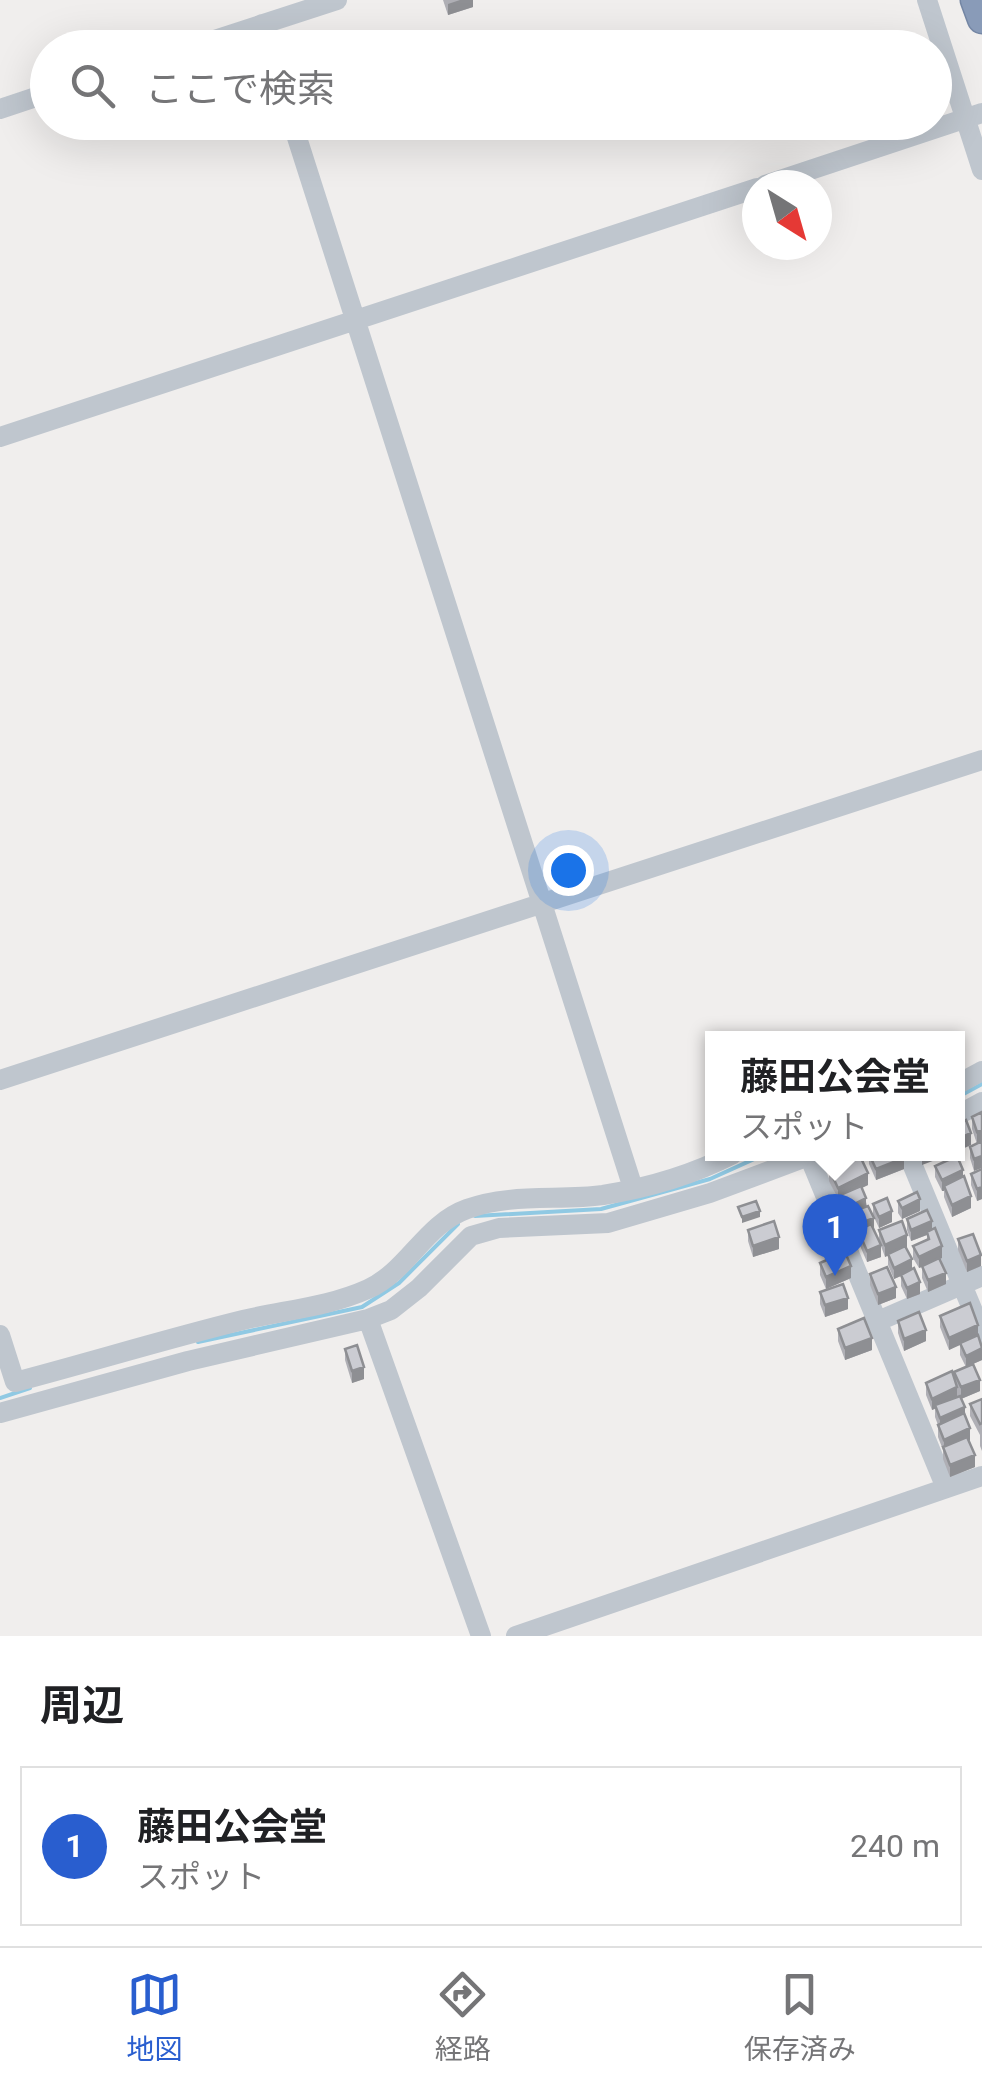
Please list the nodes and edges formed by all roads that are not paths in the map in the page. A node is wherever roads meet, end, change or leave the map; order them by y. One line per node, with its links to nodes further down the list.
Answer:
1 (337, 0): 5 (street)
2 (927, 0): 8 (street)
3 (976, 0): 4 (highway)
4 (982, 20)
5 (262, 24): 6 (street); 7 (street)
6 (244, 30)
7 (264, 30)
8 (939, 30)
9 (952, 62): 12 (street)
10 (30, 100): 11 (street)
11 (0, 109)
12 (974, 116): 16 (street)
13 (298, 140): 18 (street)
14 (901, 140): 15 (street)
15 (810, 170)
16 (982, 170)
17 (742, 193): 18 (street)
18 (354, 321): 19 (street); 21 (street)
19 (0, 438)
20 (982, 760): 21 (street)
21 (541, 904): 22 (street); 27 (street)
22 (0, 1080)
23 (718, 1161): 27 (street)
24 (798, 1161): 30 (street)
25 (816, 1161): 31 (street)
26 (911, 1161): 29 (street)
27 (634, 1188): 33 (street)
28 (982, 1276): 29 (street)
29 (962, 1284): 31 (street); 32 (street)
30 (368, 1319): 34 (street); 37 (street)
31 (876, 1322): 36 (street)
32 (982, 1333)
33 (0, 1335)
34 (0, 1413)
35 (982, 1476): 36 (street)
36 (946, 1488): 38 (street)
37 (481, 1636)
38 (516, 1636)

